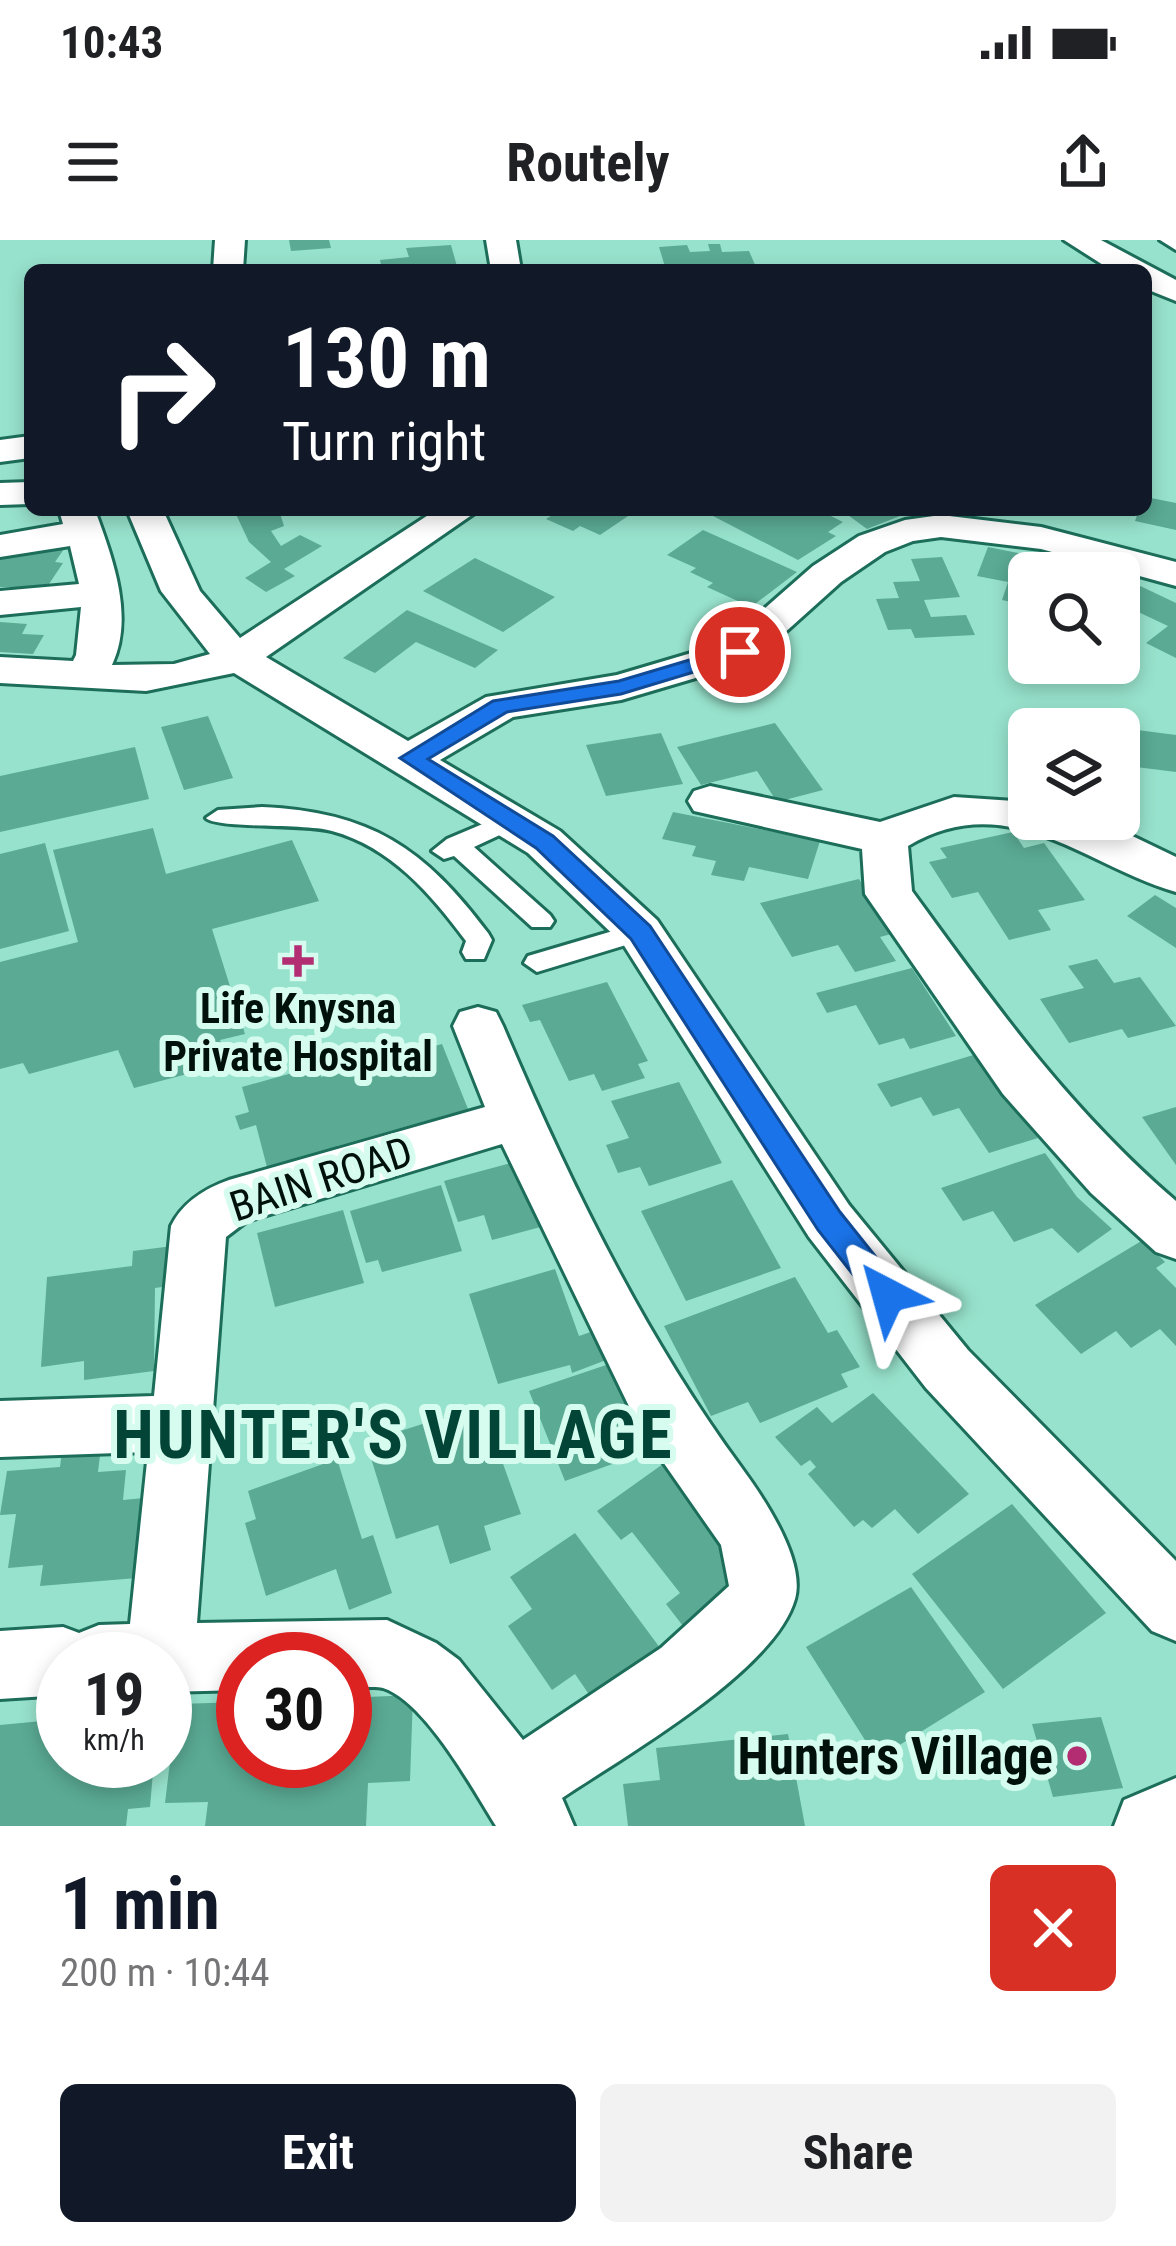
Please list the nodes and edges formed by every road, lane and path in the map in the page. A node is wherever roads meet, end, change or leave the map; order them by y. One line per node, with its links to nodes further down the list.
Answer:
1 (1079, 240): 2 (street)
2 (1121, 264)
3 (147, 516): 10 (street)
4 (452, 516): 10 (street)
5 (80, 521): 6 (street); 8 (street)
6 (0, 546)
7 (1176, 574): 13 (street)
8 (99, 594): 9 (street); 12 (street)
9 (0, 603)
10 (238, 658): 12 (street); 13 (street)
11 (0, 670): 12 (street)
12 (88, 673)
13 (411, 758): 17 (street)
14 (710, 801): 18 (street)
15 (1008, 815): 18 (street)
16 (218, 818): 21 (lane)
17 (511, 820): 20 (lane); 24 (street)
18 (886, 839): 29 (street)
19 (1102, 840): 22 (street)
20 (456, 845): 21 (lane); 23 (lane)
21 (418, 863): 25 (lane)
22 (1176, 876)
23 (541, 921)
24 (640, 932): 26 (lane); 32 (street)
25 (475, 952)
26 (537, 963)
27 (478, 1027): 28 (street)
28 (516, 1119): 30 (street, BAIN ROAD); 37 (street)
29 (1176, 1235)
30 (185, 1423): 31 (street); 33 (street, BAIN ROAD)
31 (0, 1429)
32 (1176, 1608)
33 (136, 1632)
34 (192, 1656): 37 (street)
35 (36, 1663): 36 (street)
36 (0, 1665)
37 (525, 1808)
38 (1176, 1814): 39 (street)
39 (1150, 1826)

